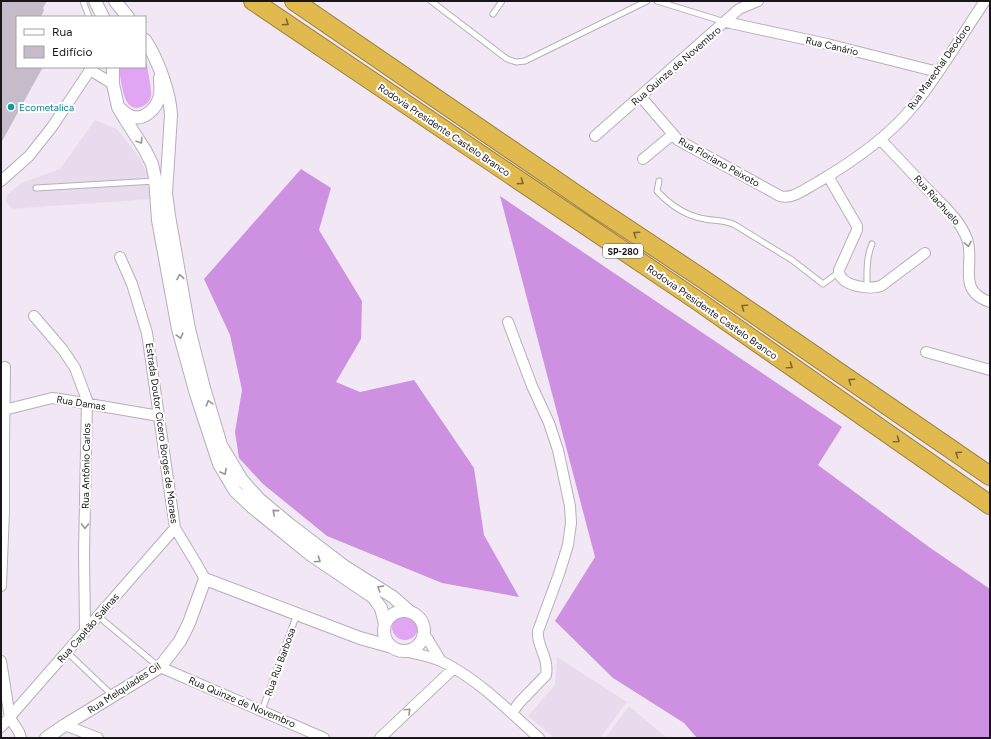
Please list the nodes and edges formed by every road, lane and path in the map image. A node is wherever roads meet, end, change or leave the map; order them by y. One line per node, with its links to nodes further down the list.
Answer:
1 (83, 1): 13 (lane)
2 (95, 1): 14 (street)
3 (115, 1): 15 (street)
4 (253, 1): 51 (highway, Rodovia Presidente Castelo Branco / SP-280, one-way to 51)
5 (294, 1): 50 (highway, Rodovia Presidente Castelo Branco / SP-280, one-way to 5)
6 (431, 1): 8 (lane)
7 (502, 1): 12 (lane)
8 (647, 1)
9 (657, 1): 16 (lane)
10 (758, 1): 16 (street, Rua Quinze de Novembro)
11 (985, 1): 20 (street, Rua Marechal Deodoro)
12 (493, 14)
13 (89, 16)
14 (102, 16)
15 (127, 16)
16 (726, 22): 20 (street, Rua Canário); 23 (street, Rua Quinze de Novembro)
17 (146, 42): 21 (street)
18 (90, 68): 22 (street); 30 (street)
19 (113, 68): 22 (street)
20 (938, 72): 27 (street, Rua Marechal Deodoro)
21 (161, 74): 24 (street); 56 (street, one-way to 21)
22 (113, 84): 24 (street)
23 (641, 97): 25 (street, Rua Floriano Peixoto); 26 (street, Rua Quinze de Novembro)
24 (118, 107): 31 (street, one-way to 31)
25 (672, 135): 28 (street); 34 (street, Rua Floriano Peixoto)
26 (596, 136)
27 (881, 140): 29 (street, Rua Marechal Deodoro); 40 (street, Rua Riachuelo, one-way to 40)
28 (643, 159)
29 (828, 176): 34 (street, Rua Marechal Deodoro); 38 (street)
30 (1, 180)
31 (155, 181): 33 (lane); 59 (street, one-way to 59)
32 (659, 181): 38 (lane)
33 (36, 188)
34 (790, 197)
35 (872, 244): 39 (lane)
36 (925, 253): 39 (street)
37 (120, 257): 48 (street, Estrada Doutor Cícero Borges de Moraes)
38 (839, 272): 39 (street)
39 (867, 288)
40 (990, 302)
41 (34, 316): 46 (street, Rua Antônio Carlos)
42 (508, 322): 72 (street)
43 (926, 352): 45 (street)
44 (3, 367): 47 (street)
45 (990, 370)
46 (87, 404): 47 (street, Rua Damas); 48 (street, Rua Damas); 60 (street, Rua Antônio Carlos, one-way to 60)
47 (4, 410): 49 (street)
48 (159, 416): 52 (street, Estrada Doutor Cícero Borges de Moraes)
49 (2, 443): 53 (street)
50 (990, 476)
51 (990, 505)
52 (175, 528): 54 (street, Estrada Doutor Cícero Borges de Moraes); 58 (street, Rua Capitão Salinas)
53 (2, 558): 55 (street)
54 (205, 579): 57 (street); 68 (street, Rua Melquíades Gil)
55 (1, 586)
56 (410, 612): 59 (street); 61 (street)
57 (297, 614): 62 (street); 71 (lane, Rua Rui Barbosa)
58 (98, 616): 60 (street, Rua Capitão Salinas); 68 (lane)
59 (385, 625): 62 (street); 63 (street)
60 (84, 632): 65 (street, Rua Capitão Salinas)
61 (422, 637): 64 (street); 67 (street)
62 (360, 638): 63 (street)
63 (392, 647): 64 (street)
64 (404, 651): 67 (street)
65 (67, 652): 70 (lane); 73 (street, Rua Capitão Salinas)
66 (1, 661): 73 (street)
67 (441, 661): 69 (street)
68 (160, 667): 70 (street, Rua Melquíades Gil); 71 (street, Rua Quinze de Novembro)
69 (454, 668): 72 (street); 80 (street, one-way to 69)
70 (113, 696): 74 (street, Rua Melquíades Gil)
71 (262, 710): 79 (street, Rua Quinze de Novembro)
72 (512, 713): 81 (street)
73 (10, 718): 75 (street, Rua Capitão Salinas); 76 (street)
74 (65, 725): 77 (street, Rua Melquíades Gil); 78 (street)
75 (1, 727)
76 (21, 738)
77 (46, 738)
78 (98, 738)
79 (324, 738)
80 (380, 738)
81 (539, 738)

